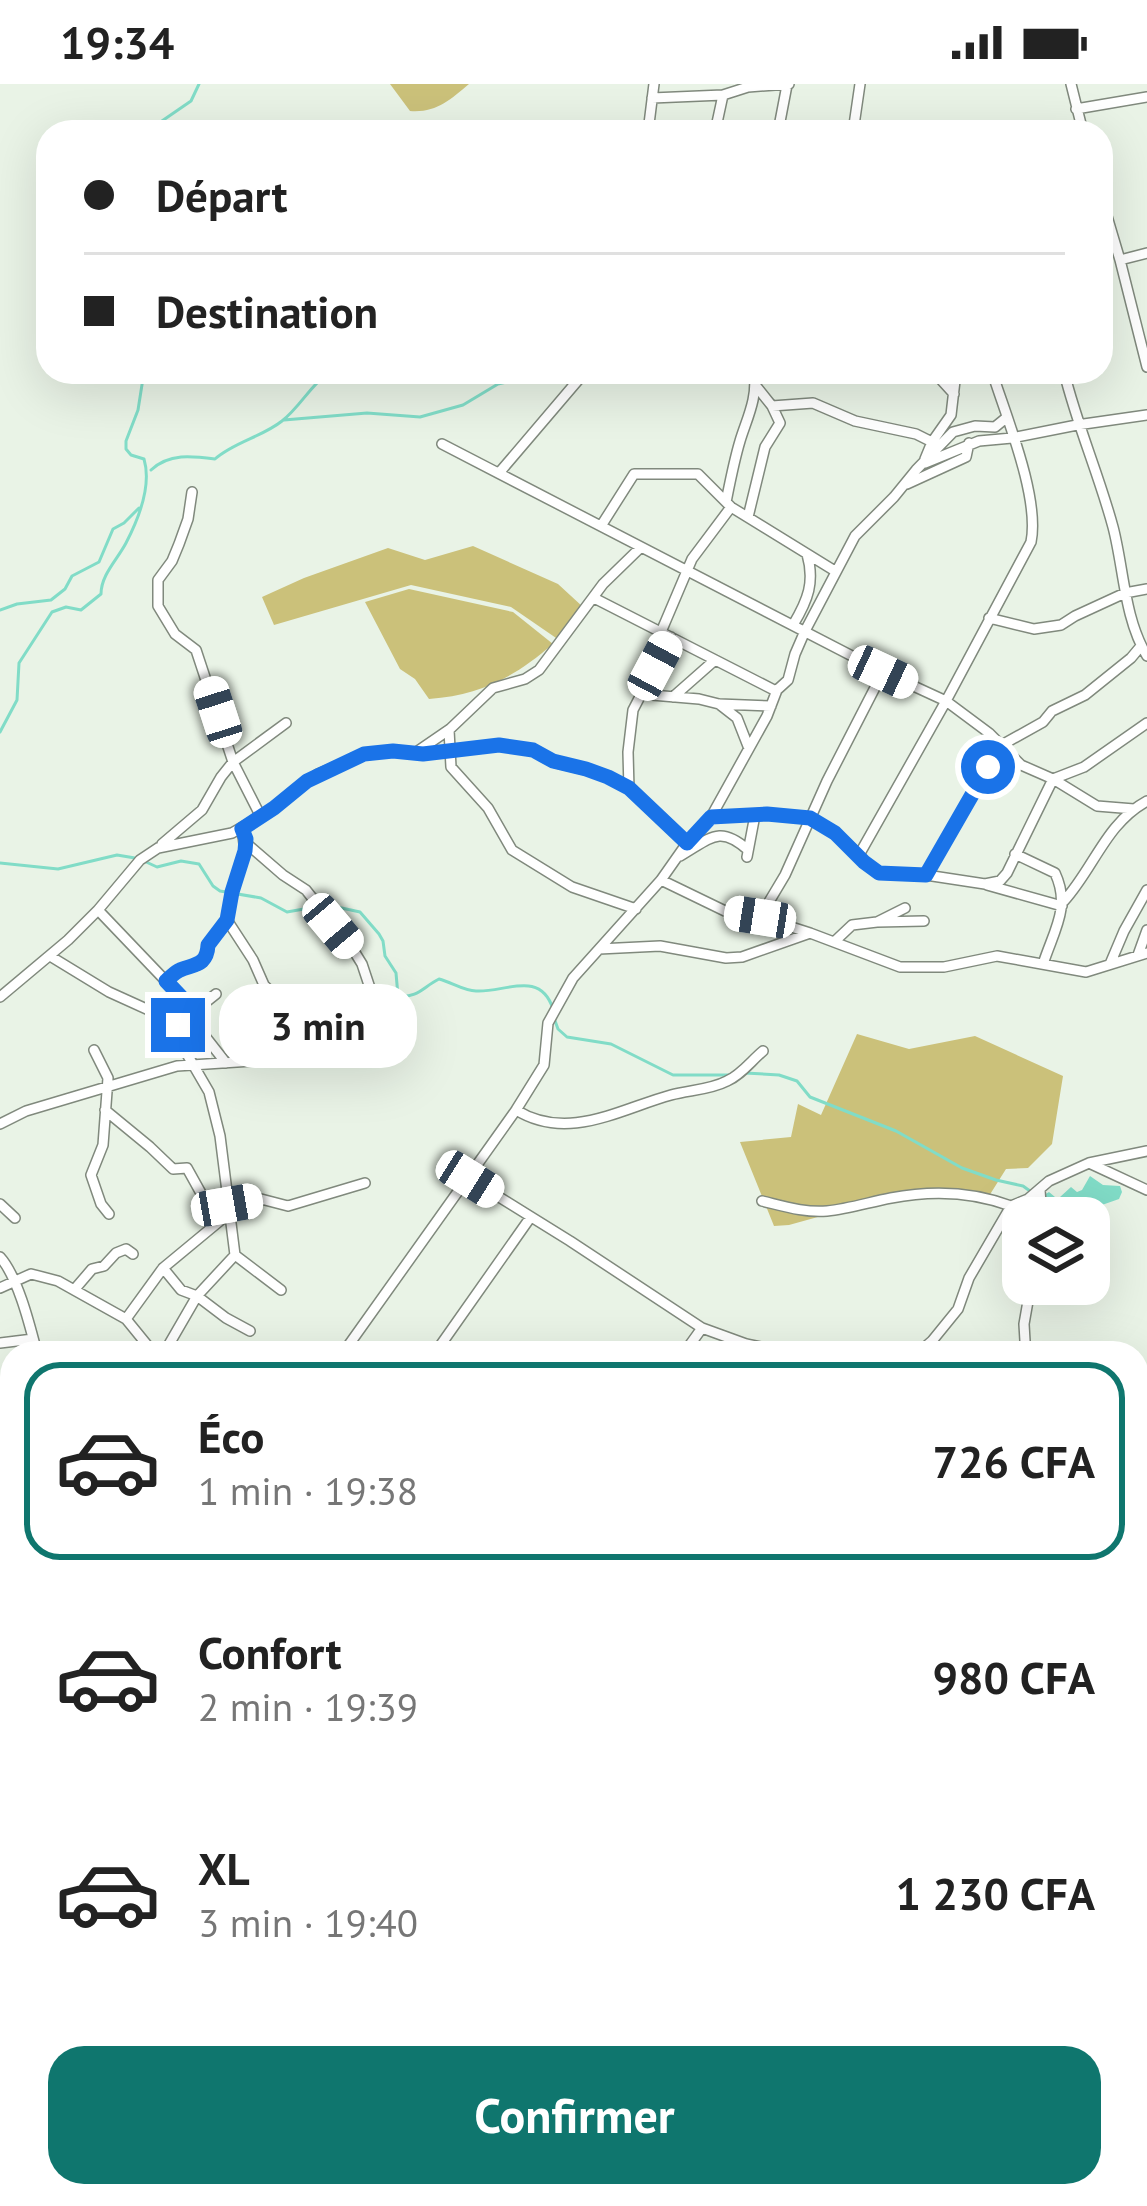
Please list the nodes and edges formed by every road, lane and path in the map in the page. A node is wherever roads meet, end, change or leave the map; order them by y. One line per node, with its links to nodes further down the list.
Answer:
1 (654, 84): 7 (street)
2 (788, 84): 5 (street); 11 (street)
3 (860, 84): 12 (street)
4 (1071, 84): 8 (street)
5 (723, 95): 7 (street); 10 (street)
6 (1147, 97): 8 (street)
7 (652, 98): 9 (street)
8 (1076, 109): 13 (street)
9 (649, 120)
10 (718, 120)
11 (780, 120)
12 (855, 120)
13 (1079, 120)
14 (1113, 236): 16 (street)
15 (1147, 253): 16 (street)
16 (1120, 260): 17 (street)
17 (1147, 368)
18 (575, 384): 35 (street)
19 (753, 384): 38 (street)
20 (759, 384): 26 (street)
21 (945, 384): 25 (street)
22 (955, 384): 25 (street)
23 (996, 384): 28 (street)
24 (1067, 384): 29 (street)
25 (954, 394): 31 (street)
26 (772, 406): 31 (street); 39 (street)
27 (1147, 415): 29 (street)
28 (1006, 418): 30 (street); 34 (street)
29 (1077, 425): 30 (street); 46 (street)
30 (1012, 438): 32 (street); 50 (street)
31 (932, 442): 34 (street)
32 (969, 443): 34 (street); 36 (street)
33 (442, 444): 35 (street)
34 (924, 464): 36 (street)
35 (499, 473): 40 (street)
36 (904, 485): 44 (street)
37 (192, 493): 70 (street)
38 (729, 504): 39 (street); 40 (street); 43 (street)
39 (748, 518): 42 (street)
40 (601, 526): 41 (street)
41 (640, 548): 43 (street); 48 (street)
42 (808, 554): 44 (street); 47 (street)
43 (687, 570): 51 (street); 53 (street)
44 (835, 571): 49 (street)
45 (1147, 589): 46 (street)
46 (1125, 593): 50 (street); 54 (street)
47 (808, 597): 49 (street); 51 (street)
48 (594, 598): 53 (street); 65 (street)
49 (819, 603): 52 (street)
50 (989, 618): 60 (street)
51 (793, 625): 52 (street)
52 (806, 631): 56 (street); 57 (street)
53 (666, 634): 55 (street); 58 (street)
54 (1144, 651): 67 (street)
55 (716, 660): 57 (street); 59 (street)
56 (883, 672): 60 (street); 79 (street)
57 (776, 691): 62 (street)
58 (640, 694): 59 (street); 72 (street)
59 (673, 697): 61 (street)
60 (946, 701): 67 (street); 85 (street)
61 (718, 704): 62 (street); 66 (street)
62 (769, 711): 66 (street)
63 (286, 723): 70 (street)
64 (1147, 724): 71 (street)
65 (449, 730): 68 (street); 69 (street)
66 (748, 746): 77 (street)
67 (1000, 746): 71 (street); 88 (street)
68 (448, 750): 69 (street); 72 (street); 94 (street)
69 (415, 753): 78 (street)
70 (233, 762): 78 (street); 84 (street)
71 (1053, 779): 74 (street); 86 (street)
72 (629, 788): 83 (street)
73 (1147, 801): 74 (street)
74 (1134, 809): 92 (street)
75 (755, 815): 76 (street); 79 (street); 81 (street)
76 (741, 816): 77 (street); 81 (street)
77 (711, 817): 83 (street)
78 (260, 818): 80 (street)
79 (810, 818): 85 (street); 96 (street)
80 (242, 829): 82 (street); 84 (street)
81 (718, 834): 87 (street)
82 (246, 843): 97 (street); 115 (street)
83 (687, 843): 87 (street)
84 (158, 848): 95 (street)
85 (859, 854): 88 (street)
86 (1015, 854): 90 (street); 92 (street)
87 (676, 858): 89 (street)
88 (926, 875): 90 (street)
89 (661, 880): 94 (street); 96 (street)
90 (985, 884): 92 (street)
91 (1147, 890): 107 (street)
92 (1063, 903): 106 (street)
93 (905, 908): 99 (street)
94 (635, 909): 103 (street)
95 (98, 910): 105 (street); 108 (street)
96 (760, 917): 101 (street)
97 (227, 920): 108 (street); 115 (street)
98 (924, 921): 99 (street)
99 (878, 922): 102 (street)
100 (1147, 930): 104 (street)
101 (810, 933): 102 (street); 103 (street)
102 (835, 942): 106 (street)
103 (597, 949): 120 (street)
104 (1142, 954): 107 (street)
105 (50, 956): 110 (street); 112 (street)
106 (1042, 964): 107 (street)
107 (1110, 964)
108 (166, 981): 111 (street)
109 (216, 994): 111 (street)
110 (0, 997)
111 (191, 1014): 112 (street); 116 (street)
112 (184, 1030): 117 (street)
113 (94, 1050): 118 (street)
114 (763, 1051): 120 (street)
115 (324, 1054): 116 (street)
116 (226, 1063): 117 (street)
117 (192, 1064): 118 (street); 133 (street)
118 (106, 1088): 119 (street); 121 (street)
119 (105, 1110): 134 (street); 138 (street)
120 (517, 1110): 124 (street)
121 (0, 1124)
122 (1147, 1150): 123 (street)
123 (1089, 1163): 126 (street); 127 (street)
124 (470, 1179): 135 (street); 156 (street)
125 (365, 1183): 133 (street)
126 (1040, 1190): 128 (street); 129 (street)
127 (1147, 1190)
128 (1031, 1197)
129 (1040, 1197)
130 (762, 1201): 131 (street)
131 (1002, 1203)
132 (0, 1204): 136 (street)
133 (228, 1210): 138 (street); 140 (street)
134 (110, 1214)
135 (530, 1217): 150 (street); 157 (street)
136 (15, 1218)
137 (1002, 1221): 160 (street)
138 (217, 1222): 142 (street)
139 (133, 1254): 146 (street)
140 (235, 1255): 145 (street); 147 (street)
141 (0, 1257): 143 (street)
142 (164, 1268): 147 (street); 149 (street)
143 (15, 1281): 144 (street); 146 (street); 152 (street)
144 (0, 1288)
145 (281, 1289)
146 (74, 1290): 149 (street)
147 (197, 1296): 151 (street); 155 (street)
148 (1027, 1305): 161 (street)
149 (126, 1319): 154 (street)
150 (702, 1328): 158 (street); 159 (street)
151 (250, 1331)
152 (33, 1339): 153 (street)
153 (16, 1341)
154 (145, 1341)
155 (161, 1341)
156 (352, 1341)
157 (443, 1341)
158 (693, 1341)
159 (738, 1341)
160 (932, 1341)
161 (1023, 1341)

